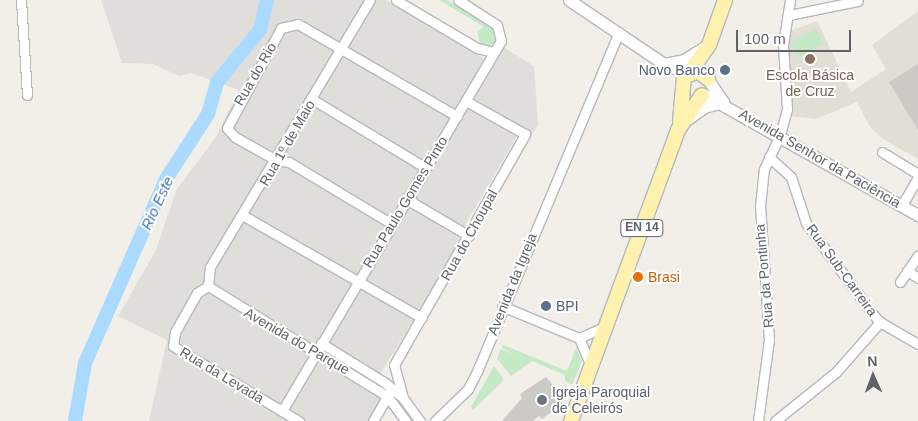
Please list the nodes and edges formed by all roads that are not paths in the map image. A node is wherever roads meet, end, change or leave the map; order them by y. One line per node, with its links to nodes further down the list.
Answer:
1 (21, 0): 17 (street)
2 (370, 0): 12 (street, Rua 1º de Maio)
3 (396, 0): 13 (street)
4 (458, 0): 13 (street, Rua Paulo Gomes Pinto)
5 (569, 0): 10 (street)
6 (725, 0): 11 (main road, EN 14)
7 (790, 0): 9 (street, Rua da Pontinha)
8 (858, 1): 9 (street)
9 (789, 15): 23 (street, Rua da Pontinha)
10 (619, 32): 14 (street); 42 (street, Avenida da Igreja)
11 (709, 45): 14 (street); 15 (main road, EN 14); 16 (main road, EN 14)
12 (342, 48): 18 (street, Rua 1º de Maio); 21 (street); 26 (street, Rua do Rio)
13 (494, 52): 19 (street, Rua Paulo Gomes Pinto)
14 (664, 64): 15 (street)
15 (686, 80): 16 (main road); 16 (main road); 22 (main road, EN 14)
16 (706, 88): 20 (street); 22 (main road, EN 14)
17 (27, 95)
18 (312, 99): 26 (street, Rua 1º de Maio); 27 (street)
19 (466, 100): 21 (street, Rua Paulo Gomes Pinto); 35 (street, Rua do Choupal)
20 (723, 102): 22 (street); 23 (street, Avenida Senhor da Paciência)
21 (457, 116): 27 (street, Rua Paulo Gomes Pinto)
22 (678, 130): 45 (main road, EN 14)
23 (780, 135): 25 (street, Rua da Pontinha); 31 (street, Avenida Senhor da Paciência)
24 (882, 152): 28 (street)
25 (769, 157): 44 (street, Rua Sub-Carreira); 60 (street, Rua da Pontinha)
26 (276, 160): 33 (street, Rua 1º de Maio); 34 (street)
27 (426, 168): 30 (street, Rua Paulo Gomes Pinto)
28 (918, 174)
29 (918, 178): 31 (street)
30 (409, 196): 34 (street, Rua Paulo Gomes Pinto); 35 (street)
31 (902, 205): 32 (street, Avenida Senhor da Paciência)
32 (918, 215)
33 (244, 216): 39 (street); 41 (street, Rua 1º de Maio)
34 (392, 224): 39 (street, Rua Paulo Gomes Pinto)
35 (469, 236): 43 (street, Rua do Choupal)
36 (918, 255): 37 (street)
37 (907, 272): 38 (street); 40 (street)
38 (918, 278)
39 (357, 282): 43 (street); 47 (street, Rua Paulo Gomes Pinto)
40 (900, 282)
41 (208, 286): 49 (street, Avenida do Parque); 53 (street, Rua da Levada)
42 (502, 306): 46 (street); 56 (street, Avenida da Igreja)
43 (422, 318): 52 (street, Rua do Choupal)
44 (880, 322): 48 (street, Rua Sub-Carreira); 61 (street)
45 (606, 326): 46 (street); 50 (main road, EN 14)
46 (579, 338): 50 (street)
47 (321, 343): 49 (street, Rua Paulo Gomes Pinto); 51 (street, Avenida do Parque)
48 (918, 344)
49 (316, 352): 51 (street, Avenida do Parque); 53 (street)
50 (591, 366): 59 (main road, EN 14)
51 (389, 392): 52 (street, Avenida do Parque); 55 (street); 58 (street, Avenida do Parque)
52 (403, 398): 54 (street, Avenida do Parque)
53 (282, 410): 57 (street, Rua da Levada)
54 (418, 418): 56 (street, Avenida da Igreja)
55 (378, 419)
56 (436, 419)
57 (300, 421)
58 (406, 421)
59 (571, 421)
60 (758, 421)
61 (775, 421)

